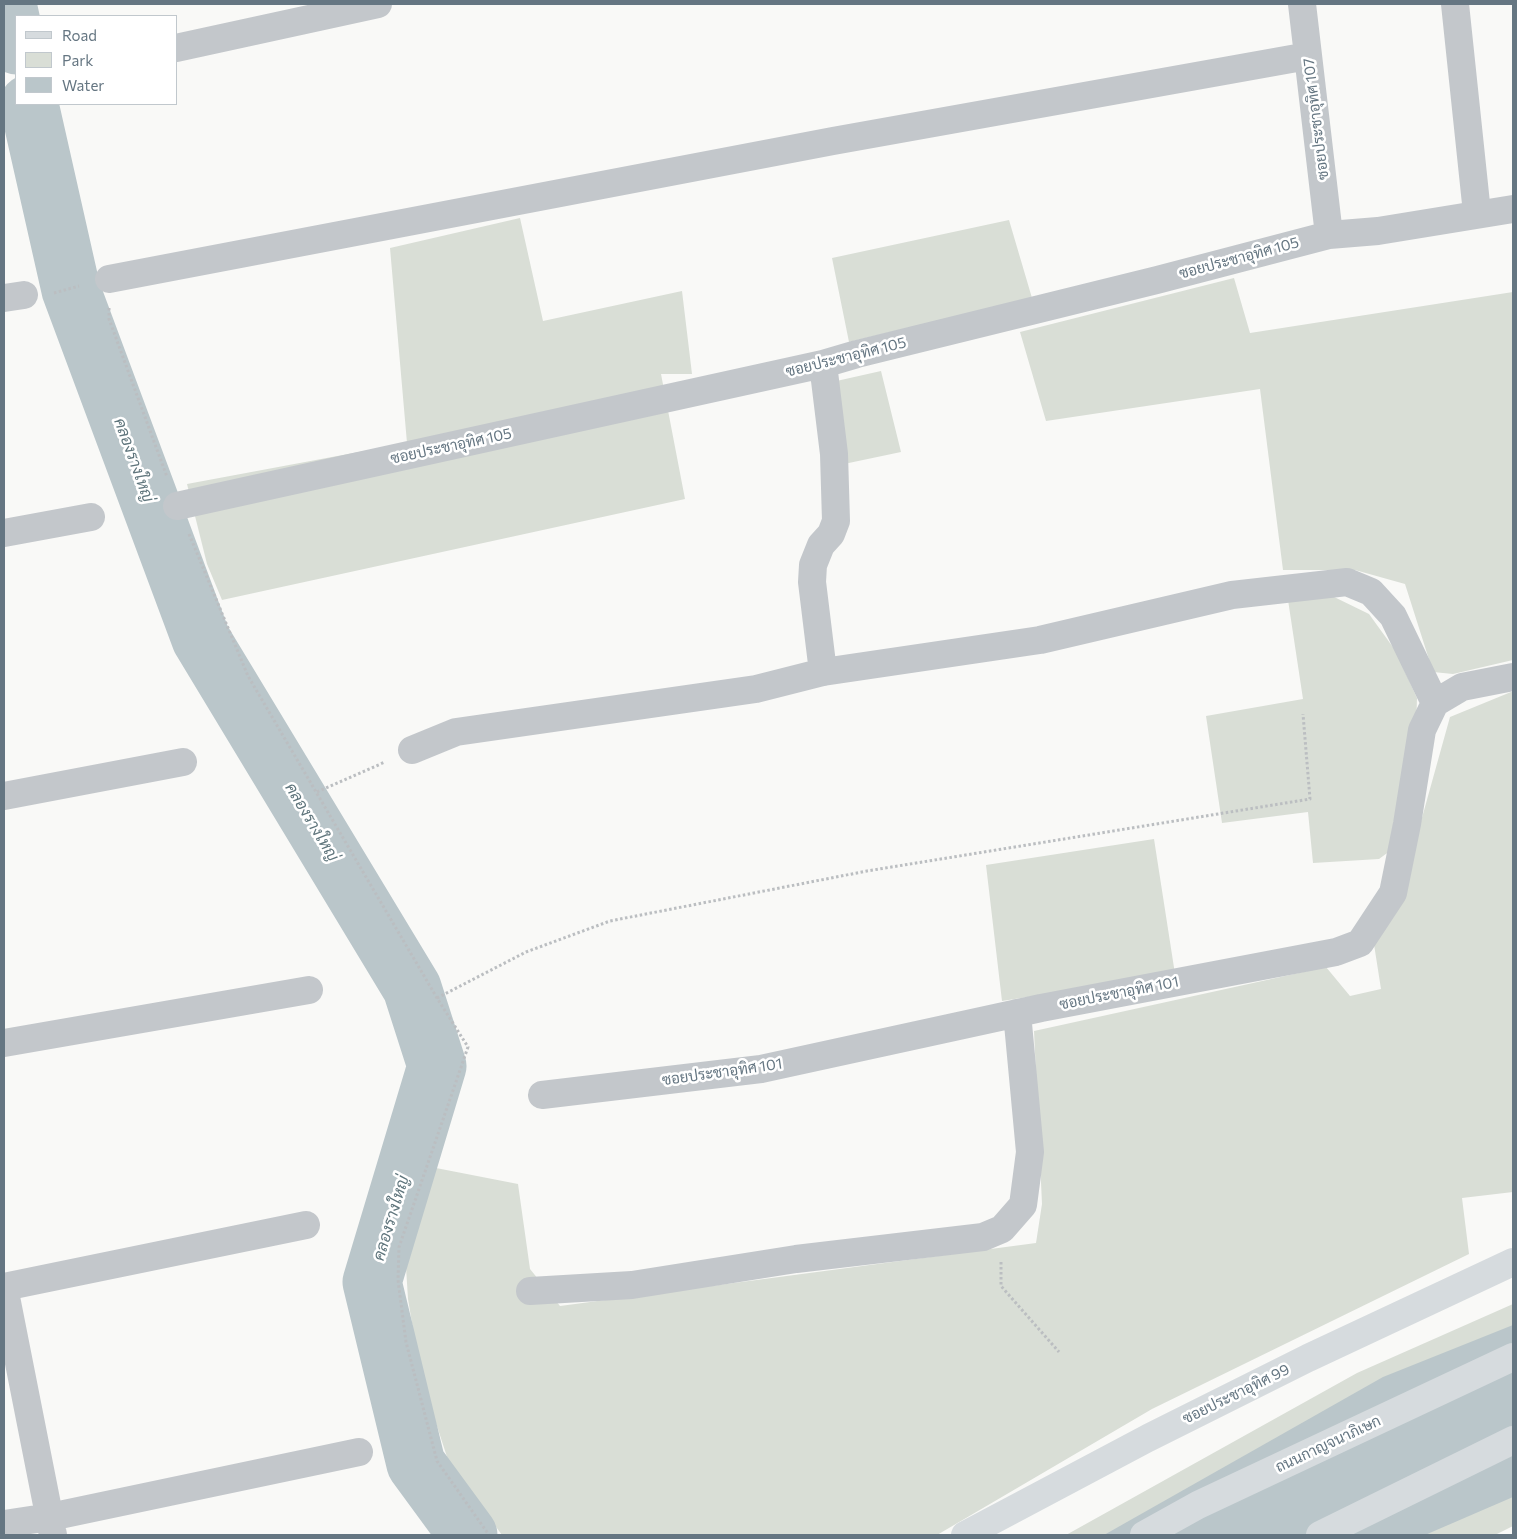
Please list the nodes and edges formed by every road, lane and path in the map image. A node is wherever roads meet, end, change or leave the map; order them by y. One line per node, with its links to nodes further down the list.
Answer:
1 (378, 4): 4 (street)
2 (1302, 4): 5 (street, ซอยประชาอุทิศ 107)
3 (1455, 4): 7 (street)
4 (178, 48)
5 (1308, 56): 8 (street, ซอยประชาอุทิศ 107); 9 (street)
6 (1513, 209): 7 (street, ซอยประชาอุทิศ 105)
7 (1477, 214): 8 (street, ซอยประชาอุทิศ 105)
8 (1329, 235): 10 (street, ซอยประชาอุทิศ 105)
9 (114, 278): 11 (path)
10 (823, 364): 11 (street, ซอยประชาอุทิศ 105); 14 (street)
11 (178, 506): 20 (path)
12 (91, 517): 13 (street)
13 (4, 533)
14 (823, 672): 16 (street); 18 (street)
15 (1513, 676): 16 (street)
16 (1435, 703): 24 (street, ซอยประชาอุทิศ 101)
17 (1303, 714): 23 (path)
18 (412, 750): 20 (path)
19 (183, 762): 21 (street)
20 (317, 792): 23 (path)
21 (4, 796)
22 (309, 990): 25 (street)
23 (437, 998): 38 (path)
24 (1017, 1013): 26 (street, ซอยประชาอุทิศ 101); 28 (street)
25 (4, 1043)
26 (542, 1095)
27 (306, 1226): 30 (street)
28 (1002, 1229): 31 (street); 32 (path)
29 (1513, 1262): 39 (main road, ซอยประชาอุทิศ 99)
30 (4, 1287): 37 (street)
31 (530, 1291)
32 (1059, 1352)
33 (1513, 1357): 40 (main road, ถนนกาญจนาภิเษก)
34 (1513, 1440): 41 (main road)
35 (359, 1452): 37 (street)
36 (4, 1524): 37 (street)
37 (51, 1526)
38 (489, 1535)
39 (965, 1535)
40 (1144, 1535)
41 (1320, 1535)

